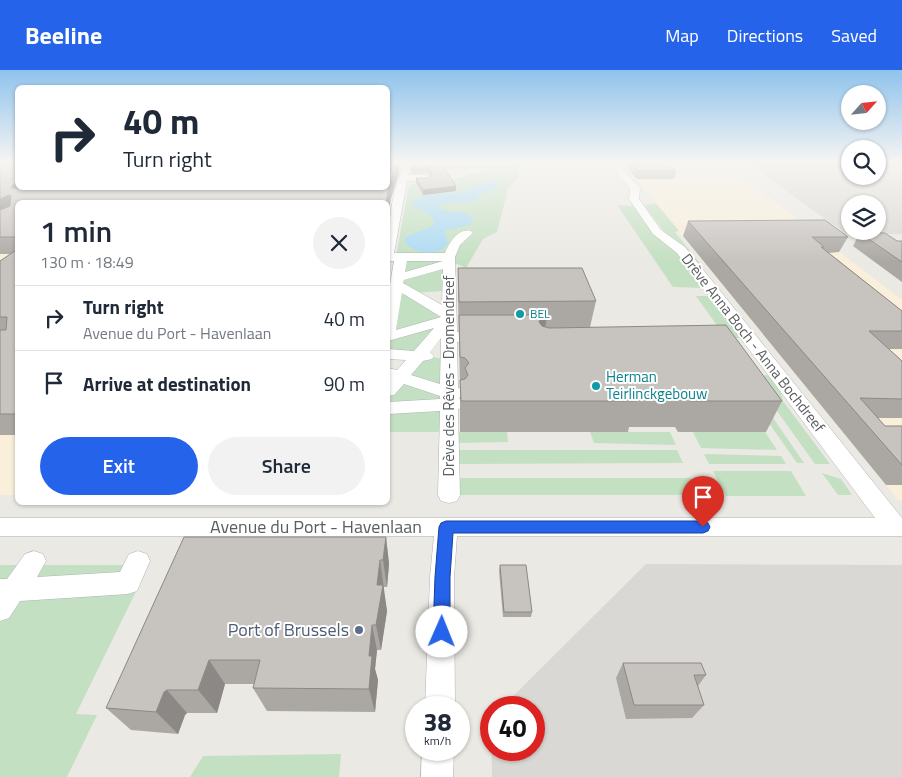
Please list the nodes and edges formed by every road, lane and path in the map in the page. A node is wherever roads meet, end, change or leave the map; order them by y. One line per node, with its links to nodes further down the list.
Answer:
1 (399, 196): 3 (street)
2 (634, 196): 22 (street, Drève Anna Boch - Anna Bochdreef)
3 (391, 225): 6 (street)
4 (467, 233): 5 (street)
5 (449, 261): 6 (street); 6 (street); 7 (street, Drève des Rêves - Dromendreef)
6 (394, 271): 8 (street); 9 (street)
7 (449, 292): 8 (street); 10 (street, Drève des Rêves - Dromendreef)
8 (412, 293): 10 (street)
9 (390, 309)
10 (449, 318): 11 (street); 13 (street, Drève des Rêves - Dromendreef); 15 (street)
11 (390, 328)
12 (500, 343): 13 (street)
13 (449, 348): 15 (street); 17 (street, Drève des Rêves - Dromendreef)
14 (390, 354): 15 (street)
15 (418, 356): 16 (street)
16 (394, 374): 17 (street)
17 (453, 398): 18 (street); 19 (street, Drève des Rêves - Dromendreef)
18 (390, 408)
19 (449, 495)
20 (0, 527): 21 (street, Avenue du Port - Havenlaan)
21 (446, 527): 22 (street, Avenue du Port - Havenlaan); 26 (street)
22 (898, 527)
23 (34, 561): 25 (street)
24 (138, 561): 25 (street)
25 (4, 597)
26 (440, 696)
27 (437, 761): 28 (street)
28 (436, 777)

